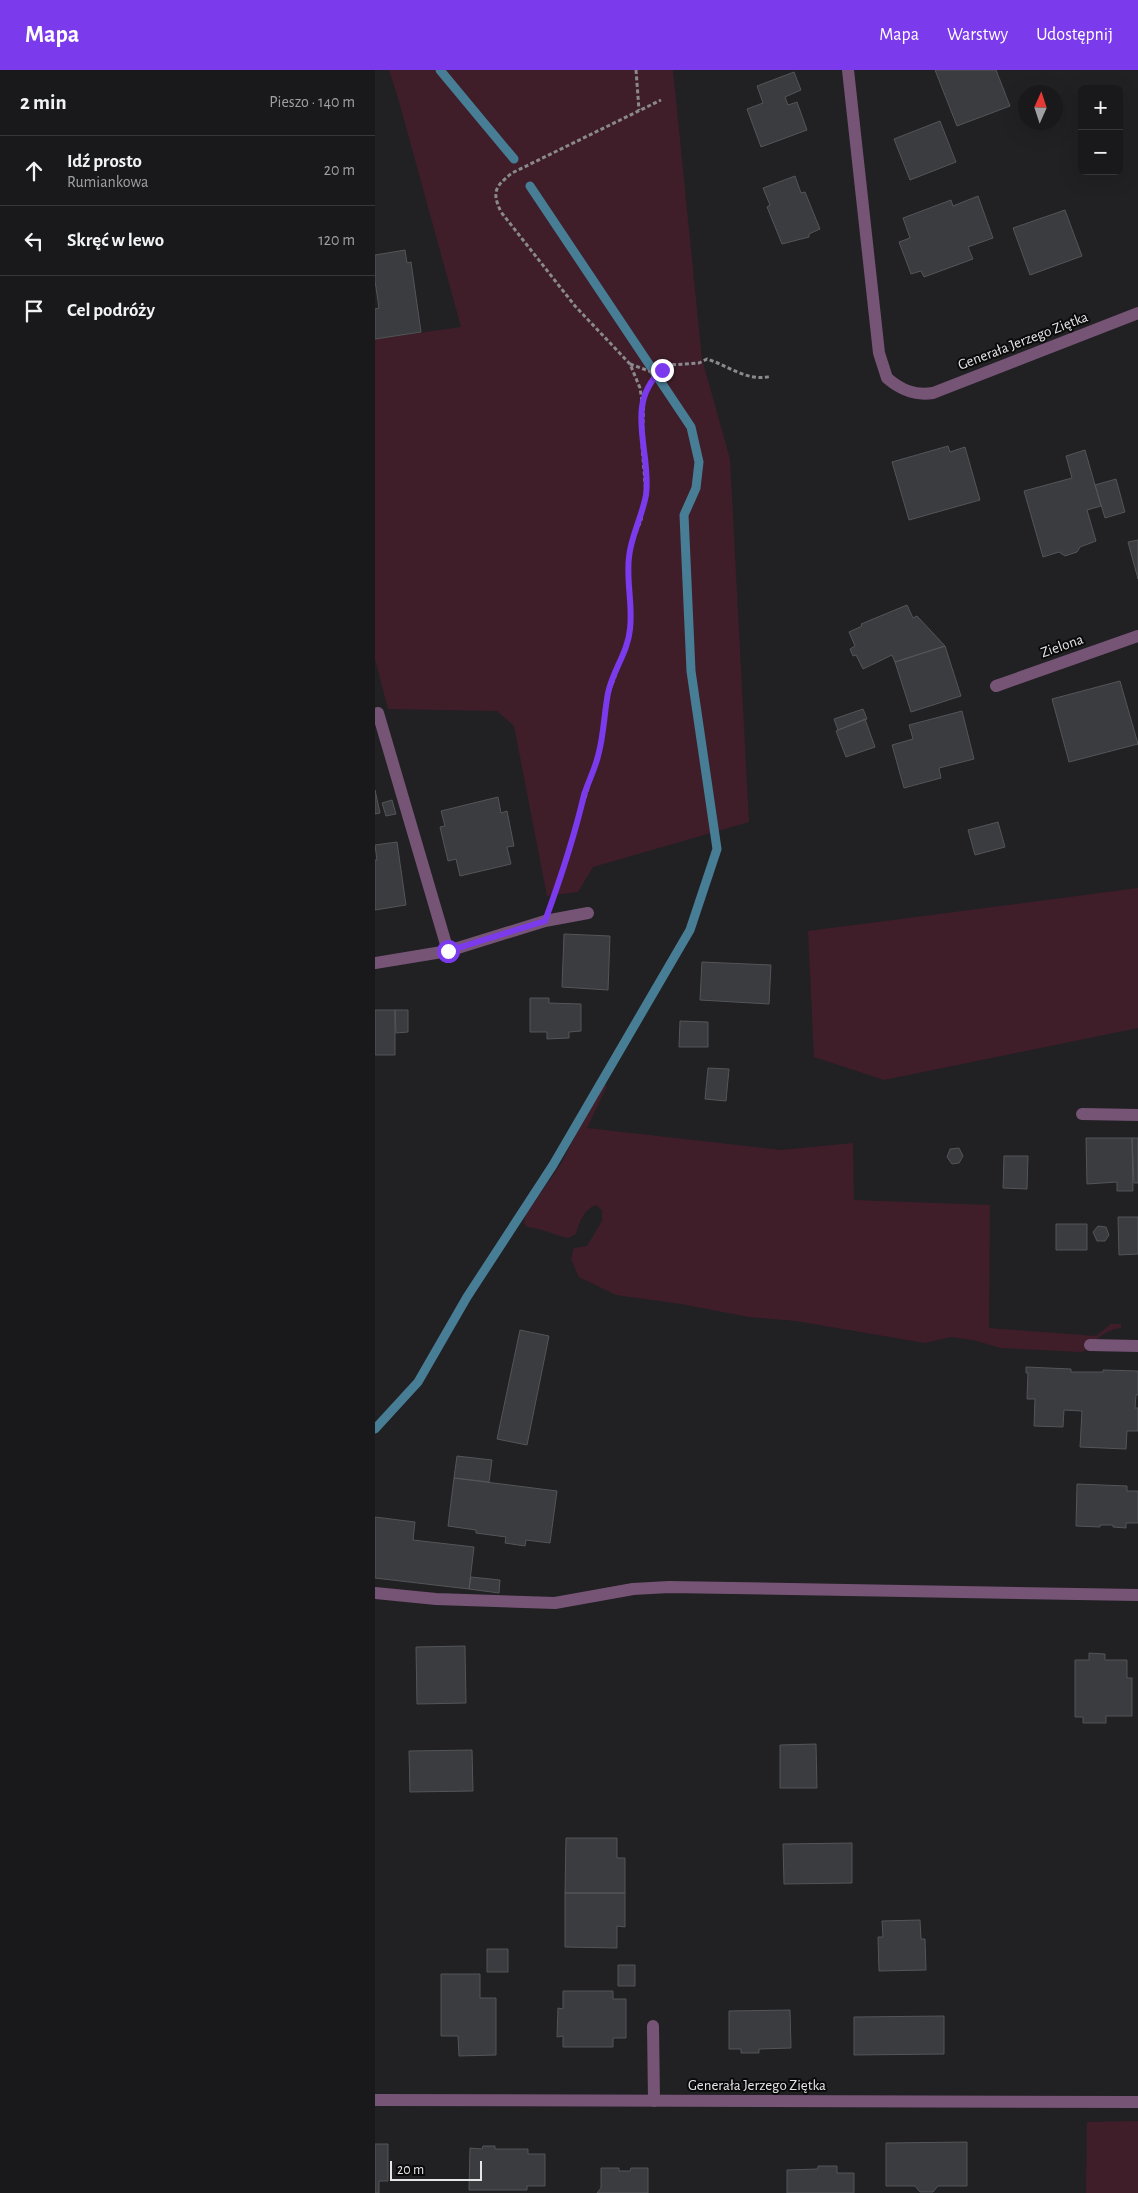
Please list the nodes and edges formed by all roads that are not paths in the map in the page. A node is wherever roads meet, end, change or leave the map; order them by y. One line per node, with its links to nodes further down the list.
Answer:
1 (848, 70): 2 (street, Generała Jerzego Ziętka)
2 (1138, 313)
3 (1138, 636): 4 (street, Zielona)
4 (996, 686)
5 (378, 713): 7 (street)
6 (588, 913): 7 (street)
7 (448, 951): 8 (street)
8 (375, 964)
9 (1082, 1114): 10 (street)
10 (1138, 1115)
11 (1090, 1345): 12 (street)
12 (1138, 1346)
13 (375, 1593): 14 (street)
14 (1138, 1595)
15 (653, 2026): 17 (street)
16 (375, 2100): 17 (street, Generała Jerzego Ziętka)
17 (654, 2101): 18 (street, Generała Jerzego Ziętka)
18 (1138, 2102)

